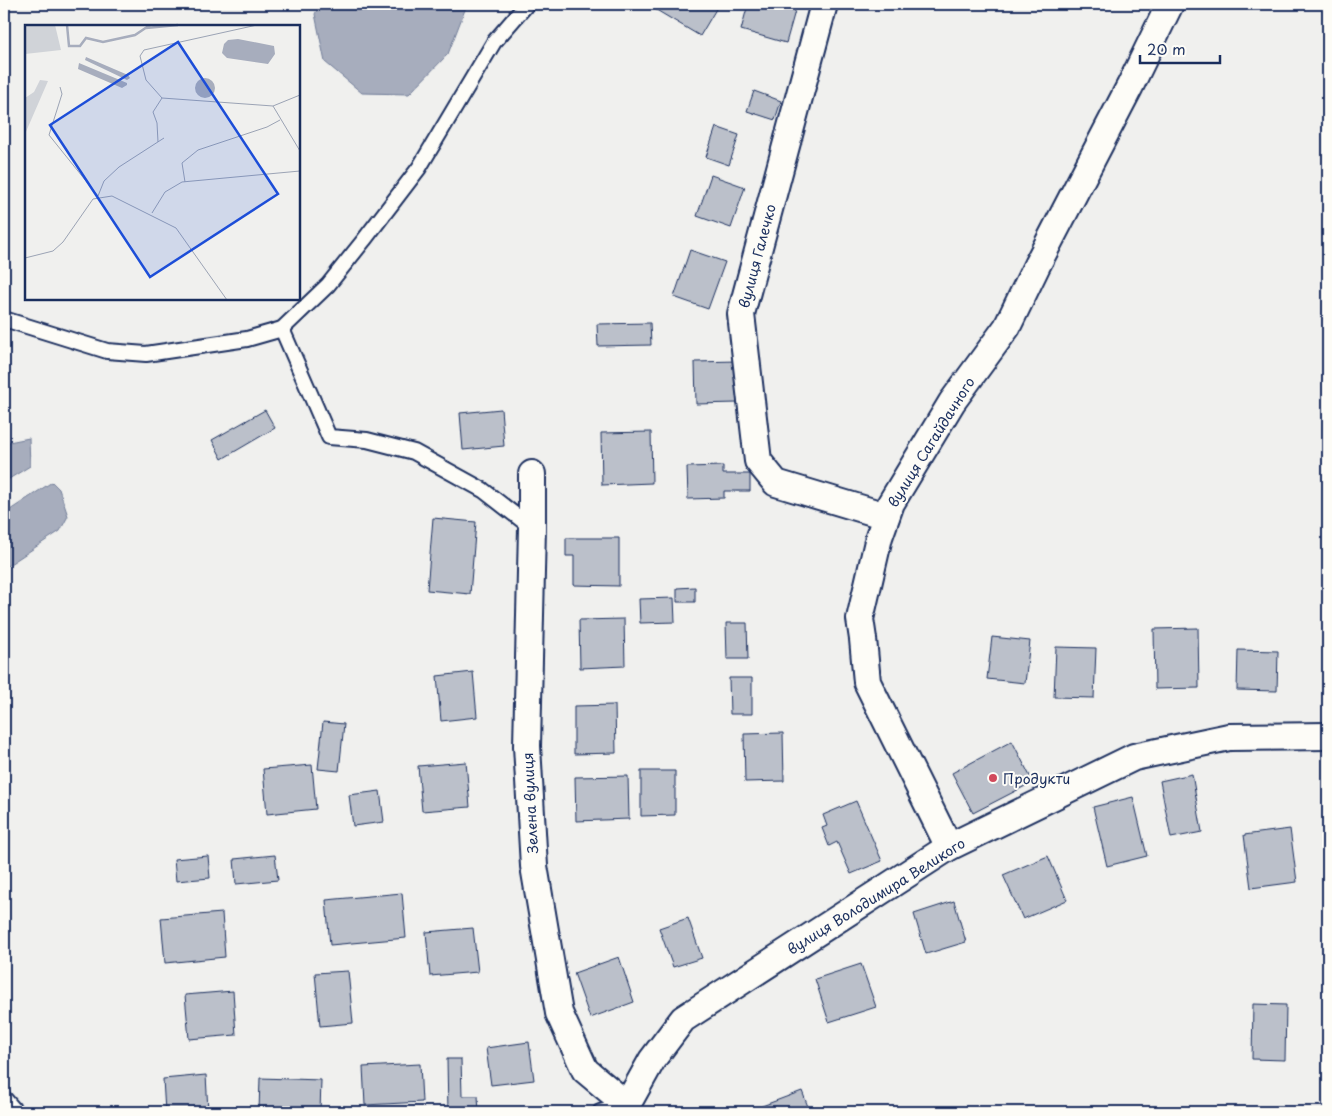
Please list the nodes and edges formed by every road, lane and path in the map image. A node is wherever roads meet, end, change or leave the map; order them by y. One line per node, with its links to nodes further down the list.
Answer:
1 (527, 4): 5 (lane)
2 (824, 4): 7 (street, вулиця Галечко)
3 (1170, 4): 7 (street, вулиця Сагайдачного)
4 (4, 319): 5 (lane)
5 (282, 329): 8 (lane)
6 (532, 474): 8 (street, Зелена вулиця)
7 (886, 516): 10 (street, вулиця Сагайдачного)
8 (532, 528): 12 (street, Зелена вулиця)
9 (1328, 736): 10 (street, вулиця Володимира Великого)
10 (949, 847): 12 (street, вулиця Володимира Великого)
11 (4, 1098): 13 (lane)
12 (627, 1109): 14 (lane)
13 (16, 1112)
14 (600, 1112)

